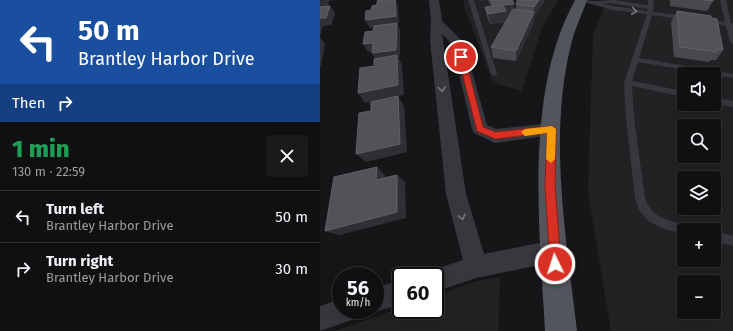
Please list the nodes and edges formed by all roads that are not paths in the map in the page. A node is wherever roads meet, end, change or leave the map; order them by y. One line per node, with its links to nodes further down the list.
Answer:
1 (434, 0): 10 (street)
2 (471, 0): 14 (lane)
3 (651, 0): 6 (lane)
4 (723, 0): 11 (lane)
5 (586, 1): 6 (lane); 20 (main road)
6 (650, 10): 7 (lane); 13 (lane)
7 (690, 16)
8 (705, 16): 11 (lane)
9 (698, 20): 11 (lane)
10 (437, 22): 20 (street); 25 (street, one-way to 25)
11 (730, 22): 12 (lane)
12 (733, 42)
13 (636, 59): 15 (lane); 16 (lane)
14 (494, 74)
15 (733, 76)
16 (628, 83): 17 (lane); 21 (lane)
17 (677, 93)
18 (721, 101): 19 (lane)
19 (733, 104)
20 (552, 129): 24 (main road)
21 (677, 227)
22 (721, 238): 23 (lane)
23 (733, 241)
24 (554, 251): 25 (street); 29 (main road)
25 (476, 266): 26 (street)
26 (444, 277)
27 (332, 315): 28 (street)
28 (320, 319)
29 (561, 331)

